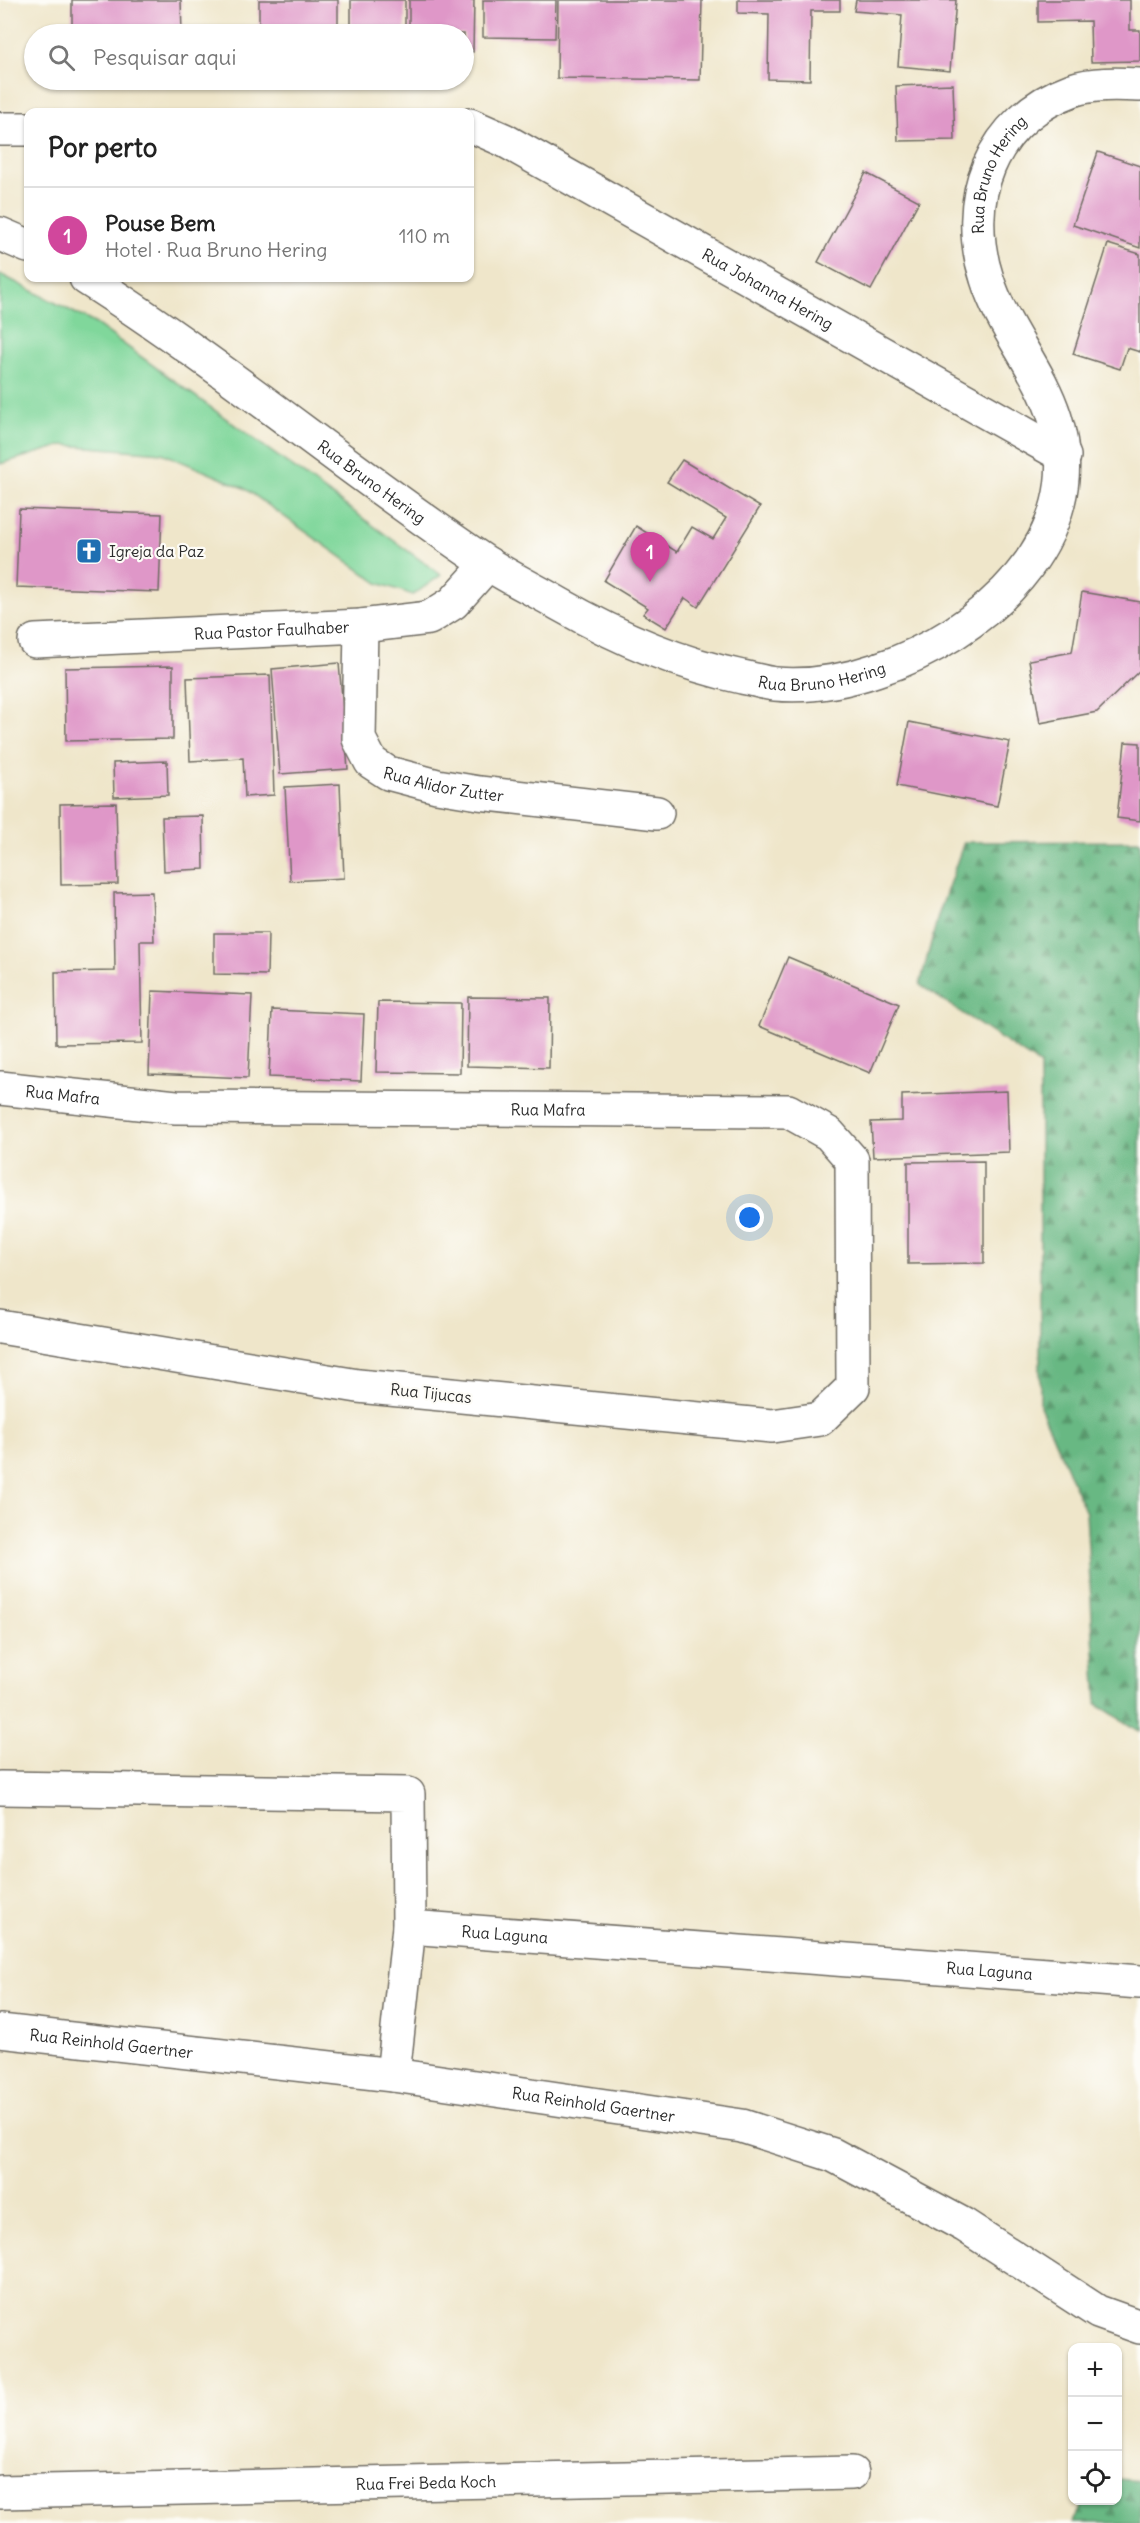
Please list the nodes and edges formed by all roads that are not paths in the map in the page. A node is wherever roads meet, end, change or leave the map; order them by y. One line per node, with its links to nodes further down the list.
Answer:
1 (1140, 85): 8 (street, Rua Bruno Hering)
2 (474, 127): 8 (street, Rua Johanna Hering)
3 (0, 129): 4 (street)
4 (24, 129)
5 (0, 234): 6 (street)
6 (24, 244)
7 (92, 282): 9 (street, Rua Bruno Hering)
8 (1064, 456): 9 (street, Rua Bruno Hering)
9 (488, 564): 10 (street, Rua Pastor Faulhaber)
10 (361, 626): 11 (street, Rua Pastor Faulhaber); 12 (street, Rua Alidor Zutter)
11 (35, 641)
12 (657, 813)
13 (0, 1088): 15 (street, Rua Mafra)
14 (0, 1327): 15 (street, Rua Tijucas)
15 (853, 1387)
16 (0, 1788): 17 (street)
17 (409, 1927): 18 (street, Rua Laguna); 20 (street)
18 (1140, 1982)
19 (0, 2031): 20 (street, Rua Reinhold Gaertner)
20 (393, 2075): 21 (street, Rua Reinhold Gaertner)
21 (1140, 2327)
22 (852, 2473): 23 (street, Rua Frei Beda Koch)
23 (0, 2492)

